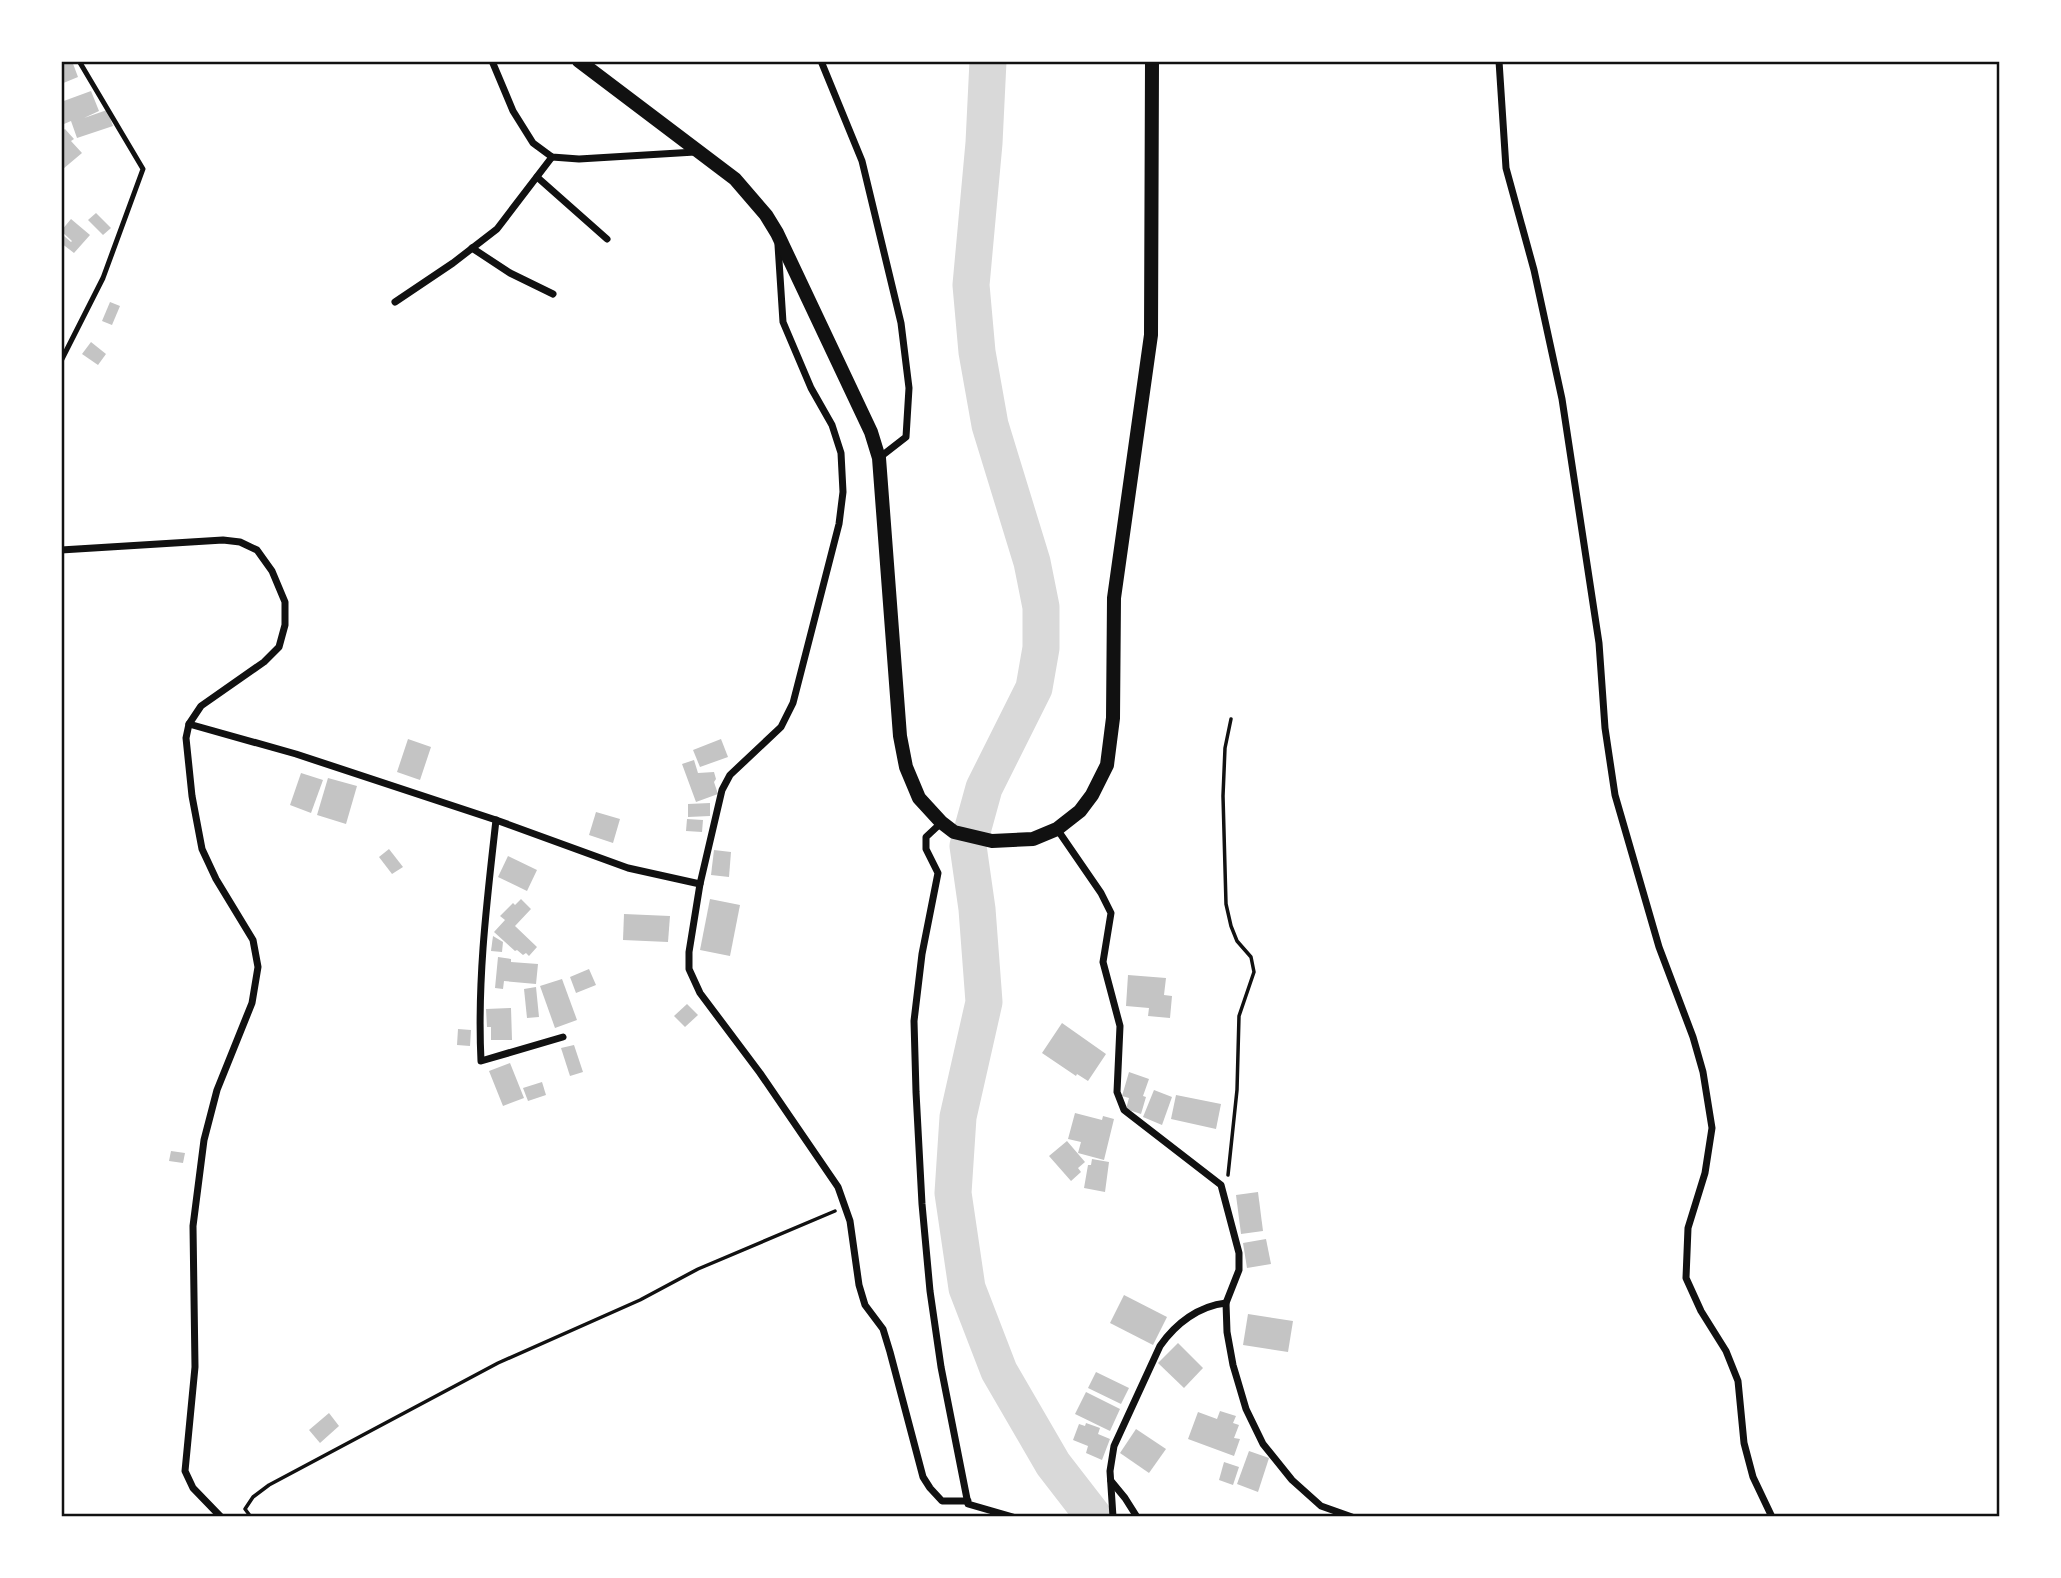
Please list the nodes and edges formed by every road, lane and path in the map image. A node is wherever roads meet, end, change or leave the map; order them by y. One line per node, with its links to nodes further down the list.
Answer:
1 (79, 61): 15 (lane)
2 (492, 61): 8 (street)
3 (579, 61): 7 (main road)
4 (821, 61): 16 (street)
5 (1152, 61): 22 (main road)
6 (1499, 61): 36 (street)
7 (699, 152): 8 (street); 10 (main road)
8 (552, 157): 9 (street)
9 (537, 177): 11 (street); 12 (street)
10 (777, 233): 16 (main road); 23 (street)
11 (607, 239)
12 (472, 248): 13 (street); 14 (street)
13 (553, 294)
14 (395, 302)
15 (61, 361)
16 (878, 458): 21 (main road)
17 (61, 550): 19 (street)
18 (1231, 719): 25 (path)
19 (189, 724): 20 (street); 31 (street)
20 (496, 820): 23 (street); 24 (street)
21 (941, 822): 22 (main road); 29 (street)
22 (1057, 829): 25 (street)
23 (700, 884): 26 (street)
24 (563, 1037)
25 (1222, 1185): 27 (street)
26 (845, 1207): 29 (street); 32 (path)
27 (1226, 1303): 28 (street); 30 (street)
28 (1110, 1481): 34 (street); 35 (street)
29 (968, 1501): 33 (street)
30 (1348, 1515)
31 (221, 1517)
32 (251, 1517)
33 (1013, 1517)
34 (1113, 1517)
35 (1137, 1517)
36 (1772, 1517)

